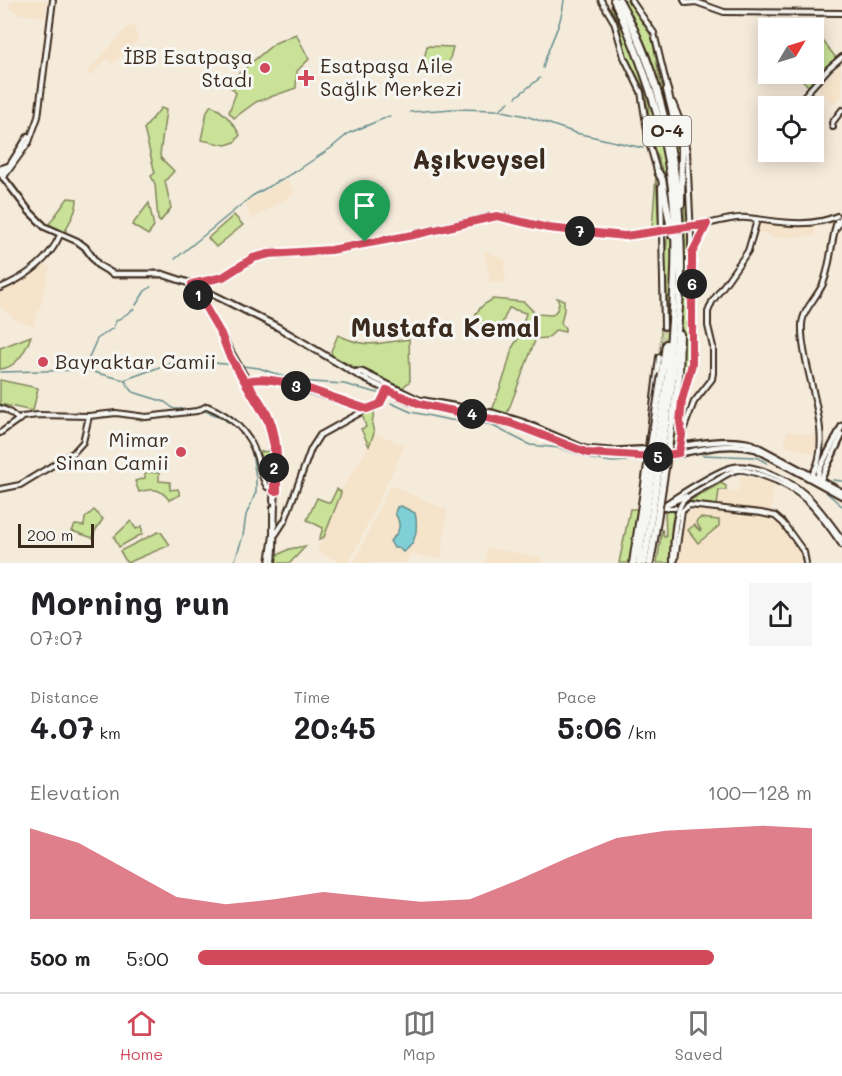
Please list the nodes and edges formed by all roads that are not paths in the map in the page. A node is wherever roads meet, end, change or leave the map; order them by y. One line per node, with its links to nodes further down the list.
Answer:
1 (52, 0): 12 (street); 14 (street)
2 (601, 0): 13 (street)
3 (616, 0): 20 (highway, O-4); 22 (highway, O-4)
4 (630, 0): 8 (street)
5 (684, 0): 6 (street)
6 (842, 13)
7 (842, 57): 9 (street)
8 (668, 90): 20 (highway); 21 (street)
9 (804, 96)
10 (842, 110): 11 (street)
11 (833, 127)
12 (9, 166): 14 (main road)
13 (658, 172): 18 (street); 22 (highway)
14 (1, 174): 19 (main road)
15 (840, 219): 16 (street); 44 (street)
16 (757, 220): 17 (street); 37 (street)
17 (707, 224): 18 (street, bridge); 21 (street)
18 (661, 232): 23 (street); 25 (street)
19 (60, 235): 23 (main road); 24 (street)
20 (680, 235): 22 (highway, O-4)
21 (692, 253): 37 (street)
22 (677, 270): 27 (highway, O-4); 27 (highway, O-4)
23 (192, 284): 28 (street); 29 (main road)
24 (0, 288)
25 (664, 327)
26 (659, 357): 40 (street)
27 (670, 376): 55 (highway, O-4, bridge); 55 (highway, bridge)
28 (246, 381): 31 (street); 47 (street)
29 (389, 389): 31 (street); 34 (main road); 34 (main road)
30 (0, 408): 33 (street)
31 (367, 409): 53 (street)
32 (89, 416): 33 (street); 46 (street); 47 (street)
33 (19, 418): 36 (street)
34 (520, 424): 34 (main road); 40 (main road)
35 (842, 426): 44 (main road)
36 (0, 433)
37 (682, 435): 39 (street)
38 (842, 435): 42 (main road)
39 (681, 446): 40 (main road); 41 (main road); 44 (main road)
40 (647, 453): 41 (main road)
41 (679, 453): 44 (main road)
42 (826, 469): 44 (main road); 45 (main road)
43 (737, 470): 50 (street); 56 (street); 62 (street)
44 (817, 481): 45 (main road); 48 (main road)
45 (832, 487): 48 (main road)
46 (0, 489)
47 (275, 491): 53 (street)
48 (842, 494)
49 (691, 504): 52 (street)
50 (664, 506): 51 (street); 54 (street)
51 (675, 508)
52 (728, 509): 62 (street); 63 (street)
53 (274, 535): 57 (street)
54 (842, 539)
55 (644, 544): 58 (highway); 59 (highway, O-4); 60 (highway, O-4); 61 (highway)
56 (842, 545)
57 (271, 563)
58 (633, 563)
59 (639, 563)
60 (644, 563)
61 (650, 563)
62 (674, 563)
63 (806, 563)

